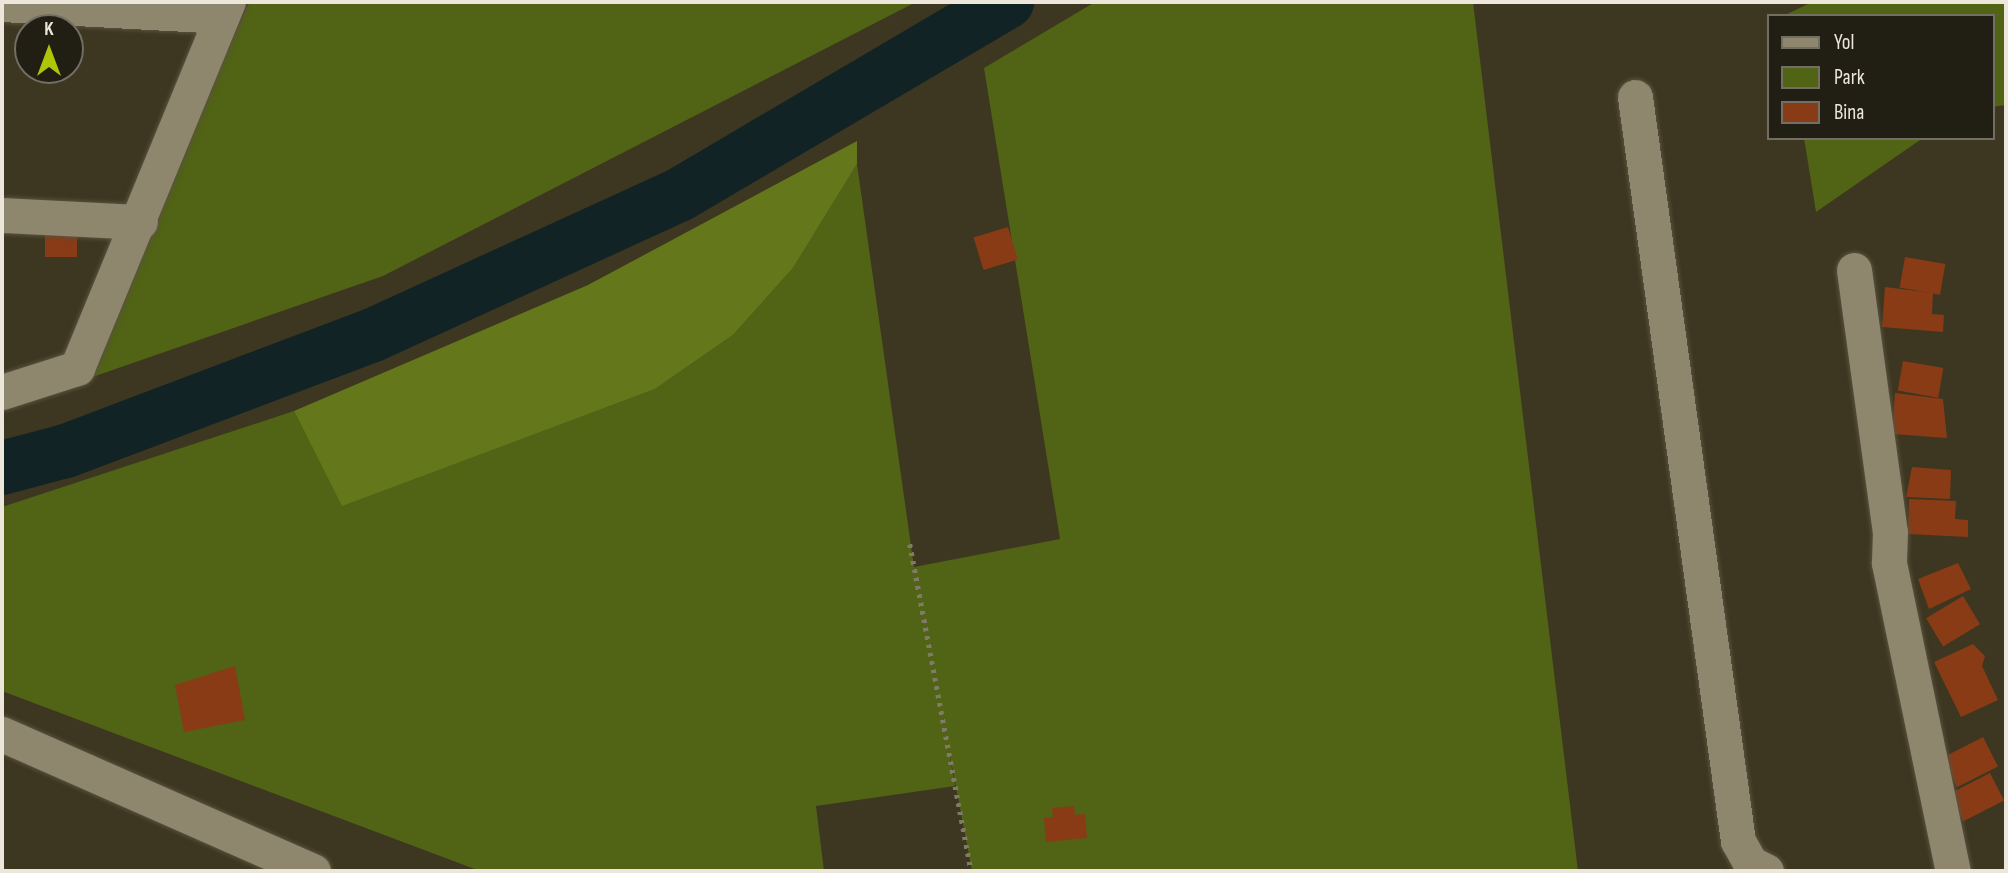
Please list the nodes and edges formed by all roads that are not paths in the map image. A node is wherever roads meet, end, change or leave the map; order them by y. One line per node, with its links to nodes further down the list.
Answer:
1 (2, 4): 2 (street)
2 (225, 9): 5 (street)
3 (1634, 97): 10 (street)
4 (2, 215): 5 (street)
5 (140, 222): 7 (street)
6 (1854, 270): 11 (street)
7 (2, 392)
8 (2, 734): 9 (street)
9 (313, 871)
10 (1766, 871)
11 (1953, 871)

